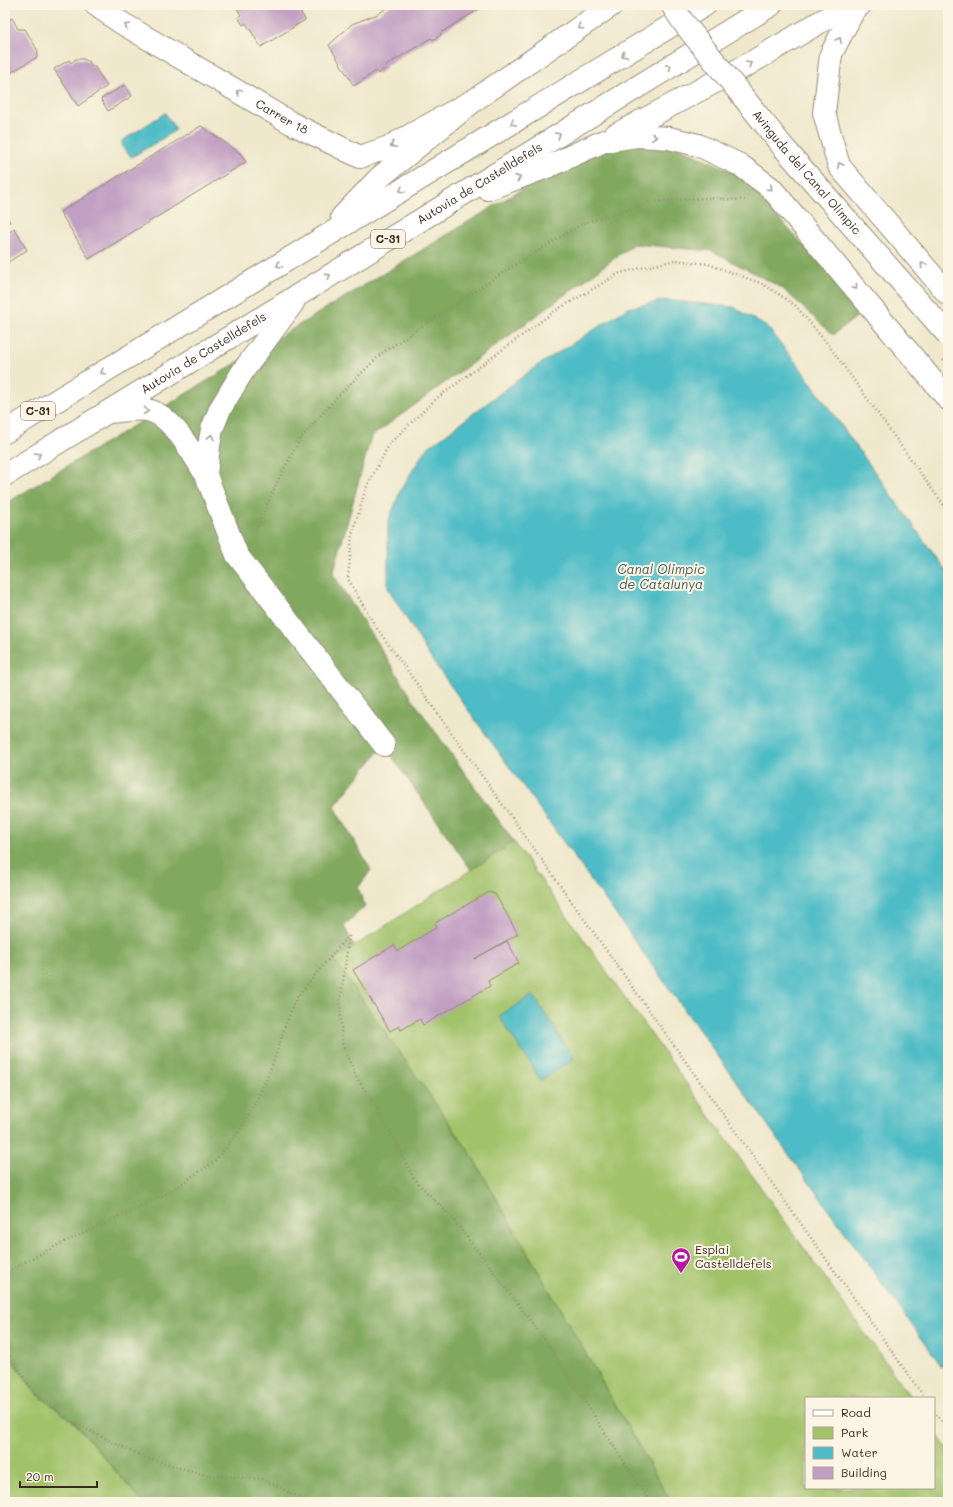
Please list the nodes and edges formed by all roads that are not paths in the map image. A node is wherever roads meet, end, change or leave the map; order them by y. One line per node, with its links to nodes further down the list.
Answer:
1 (96, 5): 8 (main road, Carrer 18, one-way to 1)
2 (612, 5): 8 (main road, one-way to 8)
3 (672, 5): 14 (main road, Avinguda del Canal Olímpic, bridge)
4 (705, 5): 11 (main road, C-31, one-way to 11)
5 (771, 5): 10 (main road, Autovia de Castelldefels / C-31, one-way to 5)
6 (849, 5): 9 (main road, one-way to 6)
7 (860, 5): 13 (main road, one-way to 7)
8 (476, 99): 11 (main road)
9 (604, 141): 10 (main road, one-way to 9); 15 (main road, one-way to 15)
10 (442, 206): 12 (main road, Autovia de Castelldefels / C-31, one-way to 10)
11 (319, 240): 17 (main road, C-31, one-way to 17)
12 (301, 293): 16 (main road, Autovia de Castelldefels / C-31); 19 (main road, one-way to 12)
13 (948, 294)
14 (948, 335)
15 (948, 399)
16 (107, 413): 18 (main road, Autovia de Castelldefels / C-31, one-way to 16); 19 (main road, one-way to 19)
17 (5, 432)
18 (5, 475)
19 (206, 475): 20 (main road)
20 (384, 745)

